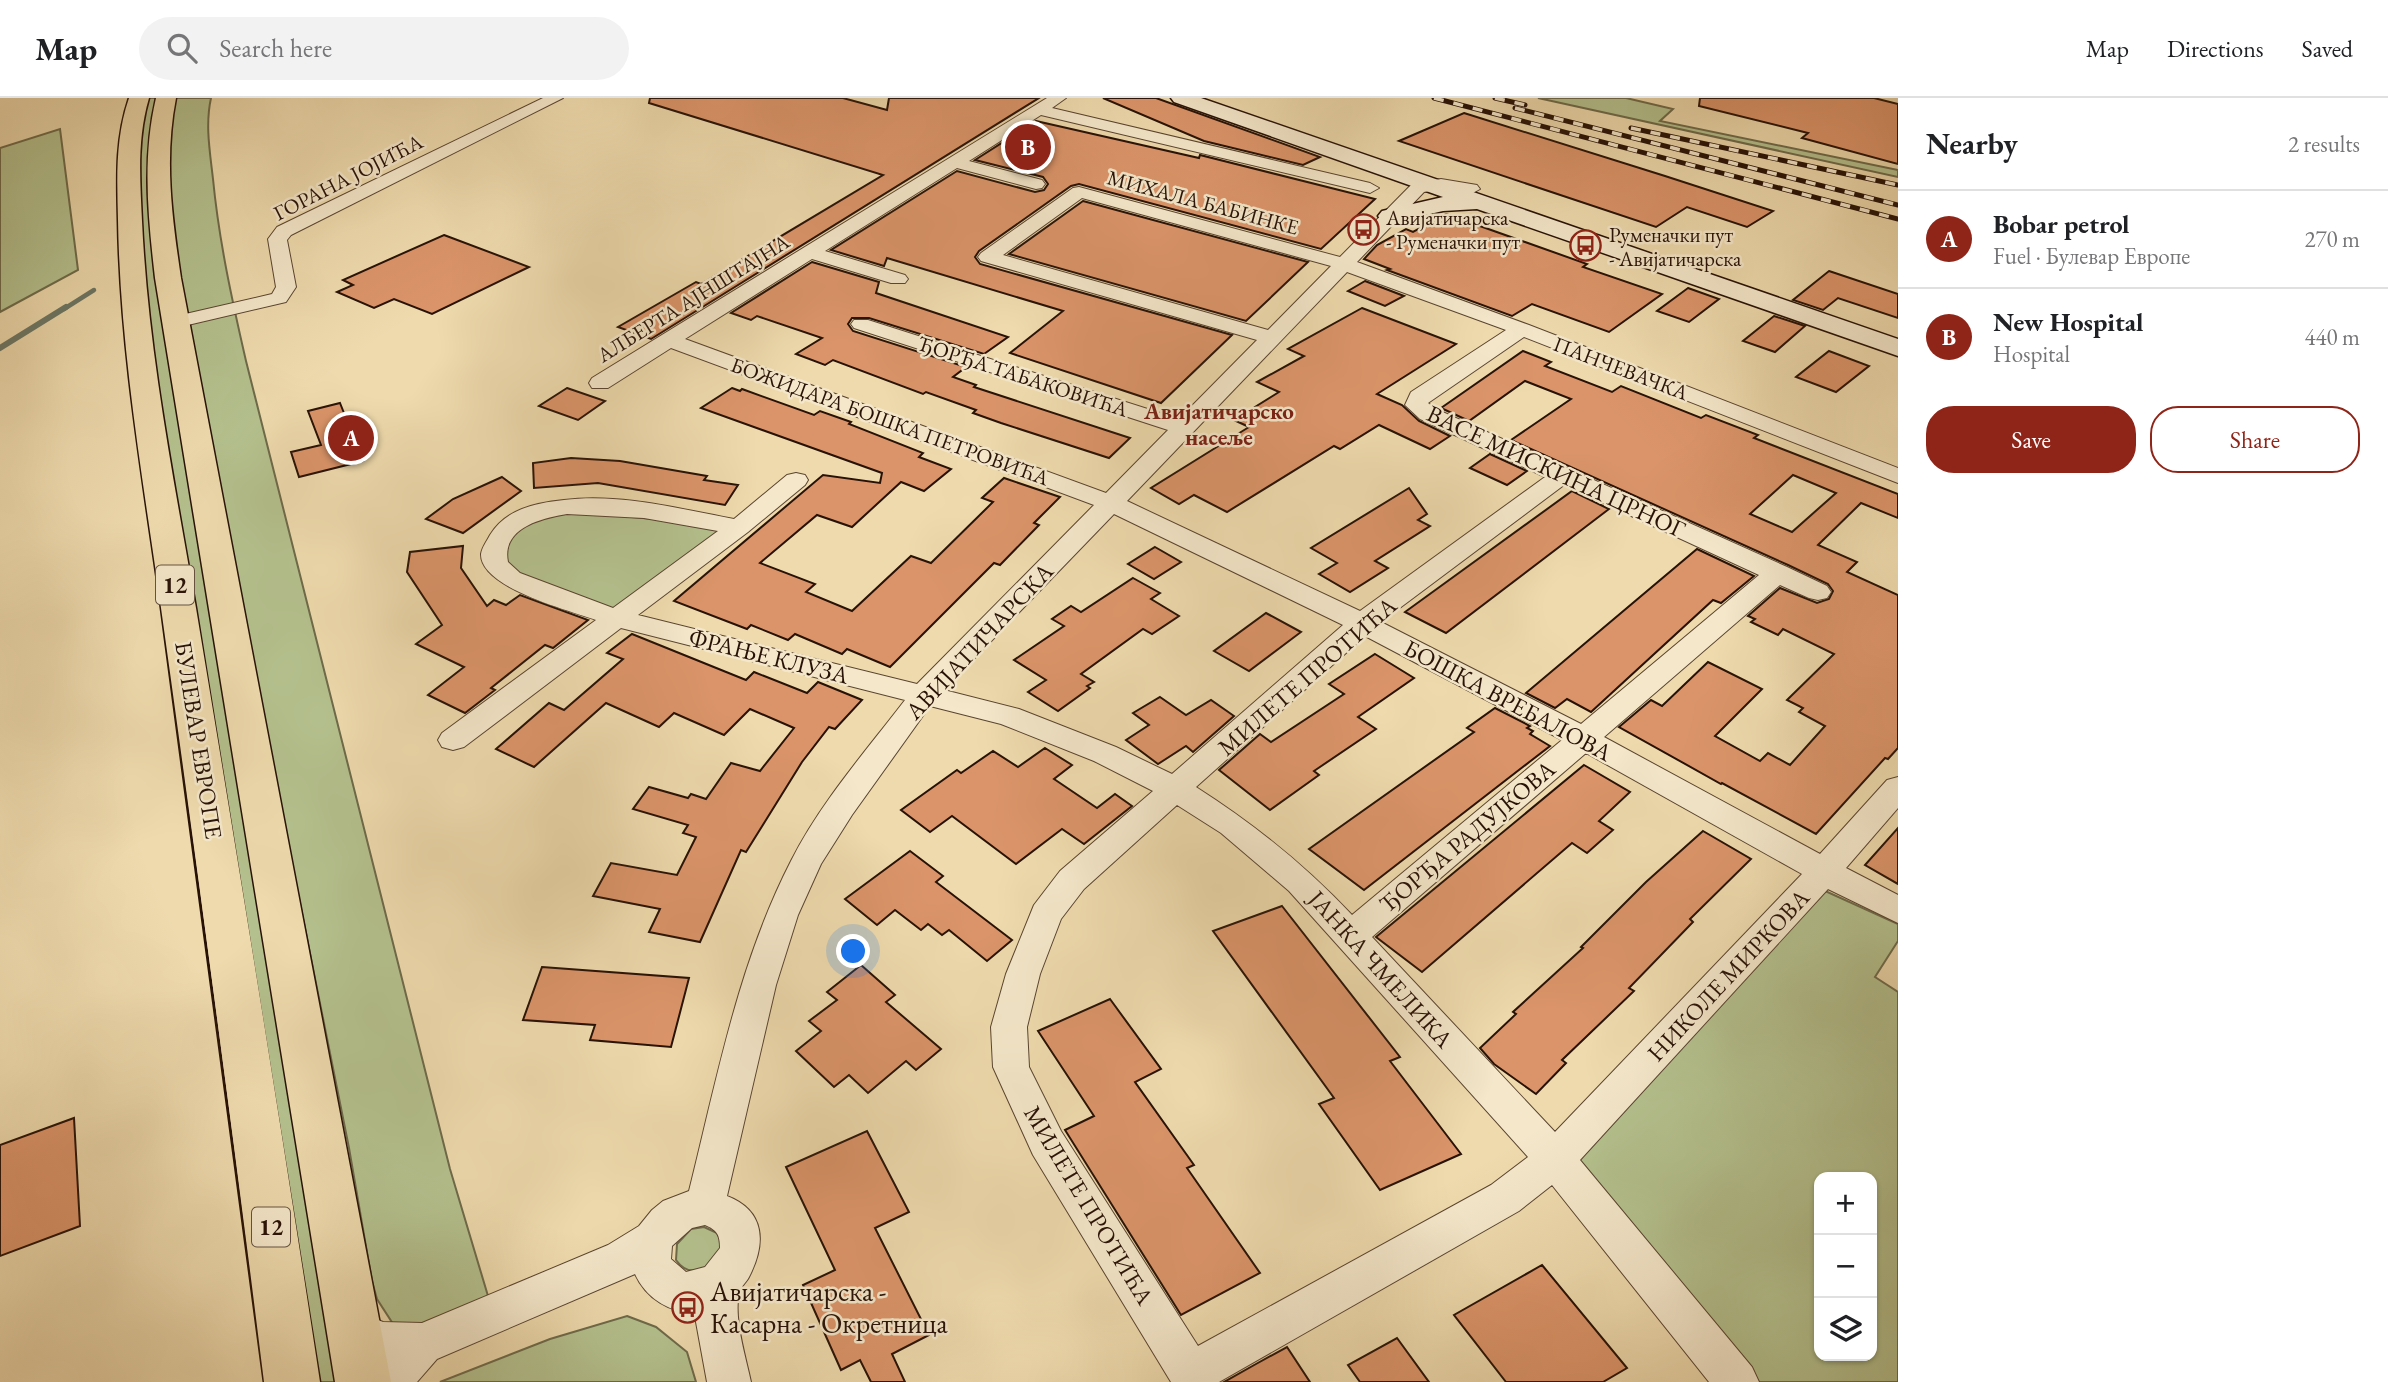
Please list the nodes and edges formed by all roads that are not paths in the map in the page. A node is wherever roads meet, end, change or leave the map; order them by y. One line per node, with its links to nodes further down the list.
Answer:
1 (139, 98): 49 (main road, БУЛЕВАР ЕВРОПЕ / 12)
2 (166, 98): 17 (main road, БУЛЕВАР ЕВРОПЕ / 12)
3 (555, 98): 17 (street, ГОРАНА ЈОЈИЋА)
4 (1058, 98): 7 (street, АЛБЕРТА АЈНШТАЈНА)
5 (1181, 98): 10 (main road)
6 (1205, 98): 12 (main road)
7 (1039, 110): 8 (street, АЛБЕРТА АЈНШТАЈНА); 11 (street)
8 (953, 162): 9 (street); 14 (street, АЛБЕРТА АЈНШТАЈНА)
9 (1036, 184)
10 (1429, 184): 12 (main road); 13 (street, АВИЈАТИЧАРСКА)
11 (1370, 188)
12 (1478, 197): 13 (main road); 20 (main road); 23 (main road)
13 (1390, 216): 15 (street, АВИЈАТИЧАРСКА)
14 (809, 252): 16 (street, АЛБЕРТА АЈНШТАЈНА); 22 (street, АЛБЕРТА АЈНШТАЈНА)
15 (1342, 263): 19 (street, ПАНЧЕВАЧКА); 21 (street, АВИЈАТИЧАРСКА); 21 (street, МИХАЛА БАБИНКЕ)
16 (898, 279)
17 (175, 322): 47 (main road, БУЛЕВАР ЕВРОПЕ / 12)
18 (862, 324): 25 (street, ЂОРЂА ТАБАКОВИЋА)
19 (1522, 329): 26 (street, ВАСЕ МИСКИНА ЦРНОГ); 27 (street, ПАНЧЕВАЧКА)
20 (1898, 336)
21 (1273, 338): 25 (street, АВИЈАТИЧАРСКА)
22 (668, 340): 24 (street, АЛБЕРТА АЈНШТАЈНА); 29 (street, БОЖИДАРА БОШКА ПЕТРОВИЋА)
23 (1898, 348)
24 (600, 383)
25 (1184, 428): 29 (street, АВИЈАТИЧАРСКА)
26 (1563, 475): 31 (street, ВАСЕ МИСКИНА ЦРНОГ); 34 (street, МИЛЕТЕ ПРОТИЋА)
27 (1898, 476)
28 (796, 480): 30 (street)
29 (1111, 503): 34 (street, БОШКА ВРЕБАЛОВА); 35 (street, АВИЈАТИЧАРСКА)
30 (739, 527): 33 (street); 33 (street, ФРАЊЕ КЛУЗА)
31 (1777, 573): 32 (street, ВАСЕ МИСКИНА ЦРНОГ); 36 (street, ЂОРЂА РАДУЈКОВА)
32 (1818, 592)
33 (615, 618): 35 (street, ФРАЊЕ КЛУЗА); 37 (street)
34 (1362, 623): 36 (street, БОШКА ВРЕБАЛОВА); 39 (street, МИЛЕТЕ ПРОТИЋА)
35 (924, 694): 39 (street, ЈАНКА ЧМЕЛИКА); 44 (street, АВИЈАТИЧАРСКА)
36 (1583, 738): 40 (street, БОШКА ВРЕБАЛОВА); 42 (street, ЂОРЂА РАДУЈКОВА)
37 (453, 740)
38 (1898, 788): 40 (street, НИКОЛЕ МИРКОВА)
39 (1176, 789): 42 (street, ЈАНКА ЧМЕЛИКА); 43 (street, МИЛЕТЕ ПРОТИЋА)
40 (1823, 872): 41 (street, БОШКА ВРЕБАЛОВА); 43 (street, НИКОЛЕ МИРКОВА)
41 (1898, 909)
42 (1350, 936): 43 (street, ЈАНКА ЧМЕЛИКА)
43 (1555, 1159): 53 (street, ЈАНКА ЧМЕЛИКА)
44 (705, 1206): 45 (street); 46 (street)
45 (643, 1255): 46 (street); 48 (street)
46 (712, 1298): 52 (street)
47 (354, 1331): 48 (street); 50 (main road, БУЛЕВАР ЕВРОПЕ / 12)
48 (422, 1344): 51 (street)
49 (292, 1382)
50 (363, 1382)
51 (388, 1382)
52 (730, 1382)
53 (1737, 1382)

